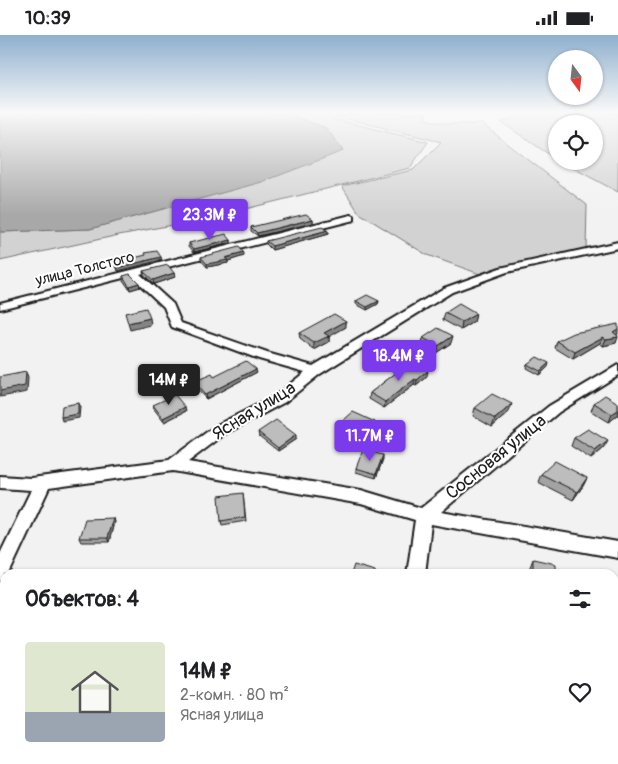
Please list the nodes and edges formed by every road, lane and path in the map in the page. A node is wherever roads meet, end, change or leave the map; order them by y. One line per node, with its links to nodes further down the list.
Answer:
1 (351, 218): 3 (street, улица Толстого)
2 (618, 245): 6 (street, Ясная улица)
3 (133, 273): 4 (street, улица Толстого); 6 (lane)
4 (0, 306)
5 (618, 369): 10 (street, Сосновая улица)
6 (315, 371): 7 (street, Ясная улица)
7 (173, 465): 9 (street, Ясная улица); 10 (street)
8 (0, 482): 9 (street, Ясная улица)
9 (43, 483): 12 (street)
10 (424, 516): 11 (street); 13 (street)
11 (618, 550)
12 (2, 569)
13 (417, 569)

